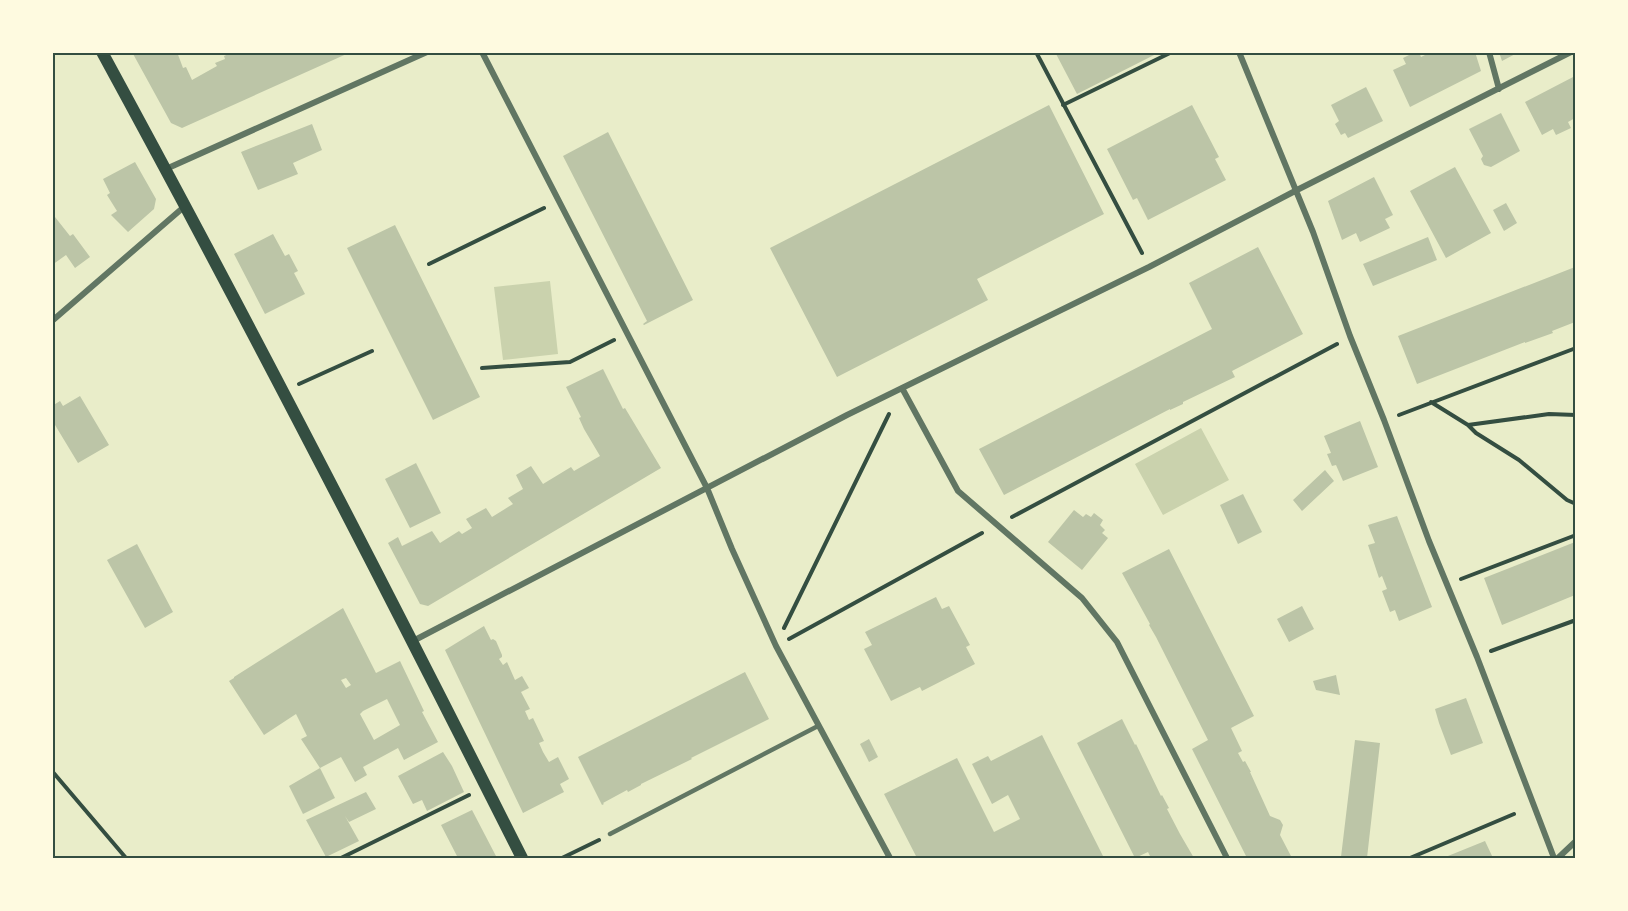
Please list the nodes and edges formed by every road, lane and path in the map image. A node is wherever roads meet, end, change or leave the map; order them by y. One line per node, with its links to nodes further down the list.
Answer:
1 (102, 52): 11 (main road)
2 (427, 52): 11 (street)
3 (482, 52): 13 (street)
4 (1036, 52): 10 (path)
5 (1172, 52): 10 (path)
6 (1239, 52): 12 (street)
7 (1489, 52): 9 (street)
8 (1571, 52): 9 (street)
9 (1499, 89): 12 (street)
10 (1063, 105): 16 (path)
11 (166, 169): 14 (main road)
12 (1297, 190): 16 (street); 26 (street)
13 (559, 201): 15 (path); 18 (street)
14 (185, 206): 17 (street); 23 (main road)
15 (429, 264)
16 (1149, 267): 22 (street)
17 (52, 321)
18 (628, 334): 21 (path); 28 (street)
19 (1575, 348): 24 (path)
20 (372, 351): 23 (path)
21 (482, 368)
22 (902, 388): 28 (street); 46 (street)
23 (282, 392): 33 (main road)
24 (1431, 402): 26 (path); 27 (path)
25 (1575, 415): 27 (path)
26 (1384, 420): 31 (street)
27 (1468, 425): 29 (path)
28 (707, 488): 33 (street); 35 (street)
29 (1575, 504)
30 (1575, 535): 31 (path)
31 (1447, 585): 34 (street)
32 (1575, 620): 34 (path)
33 (413, 641): 37 (main road)
34 (1477, 657): 48 (street)
35 (819, 726): 39 (lane); 45 (street)
36 (52, 771): 41 (path)
37 (486, 786): 42 (path); 43 (main road)
38 (1514, 814): 47 (path)
39 (610, 834): 44 (path)
40 (1575, 841): 49 (street)
41 (126, 858)
42 (341, 858)
43 (522, 858)
44 (562, 858)
45 (890, 858)
46 (1227, 858)
47 (1410, 858)
48 (1554, 858)
49 (1558, 858)

